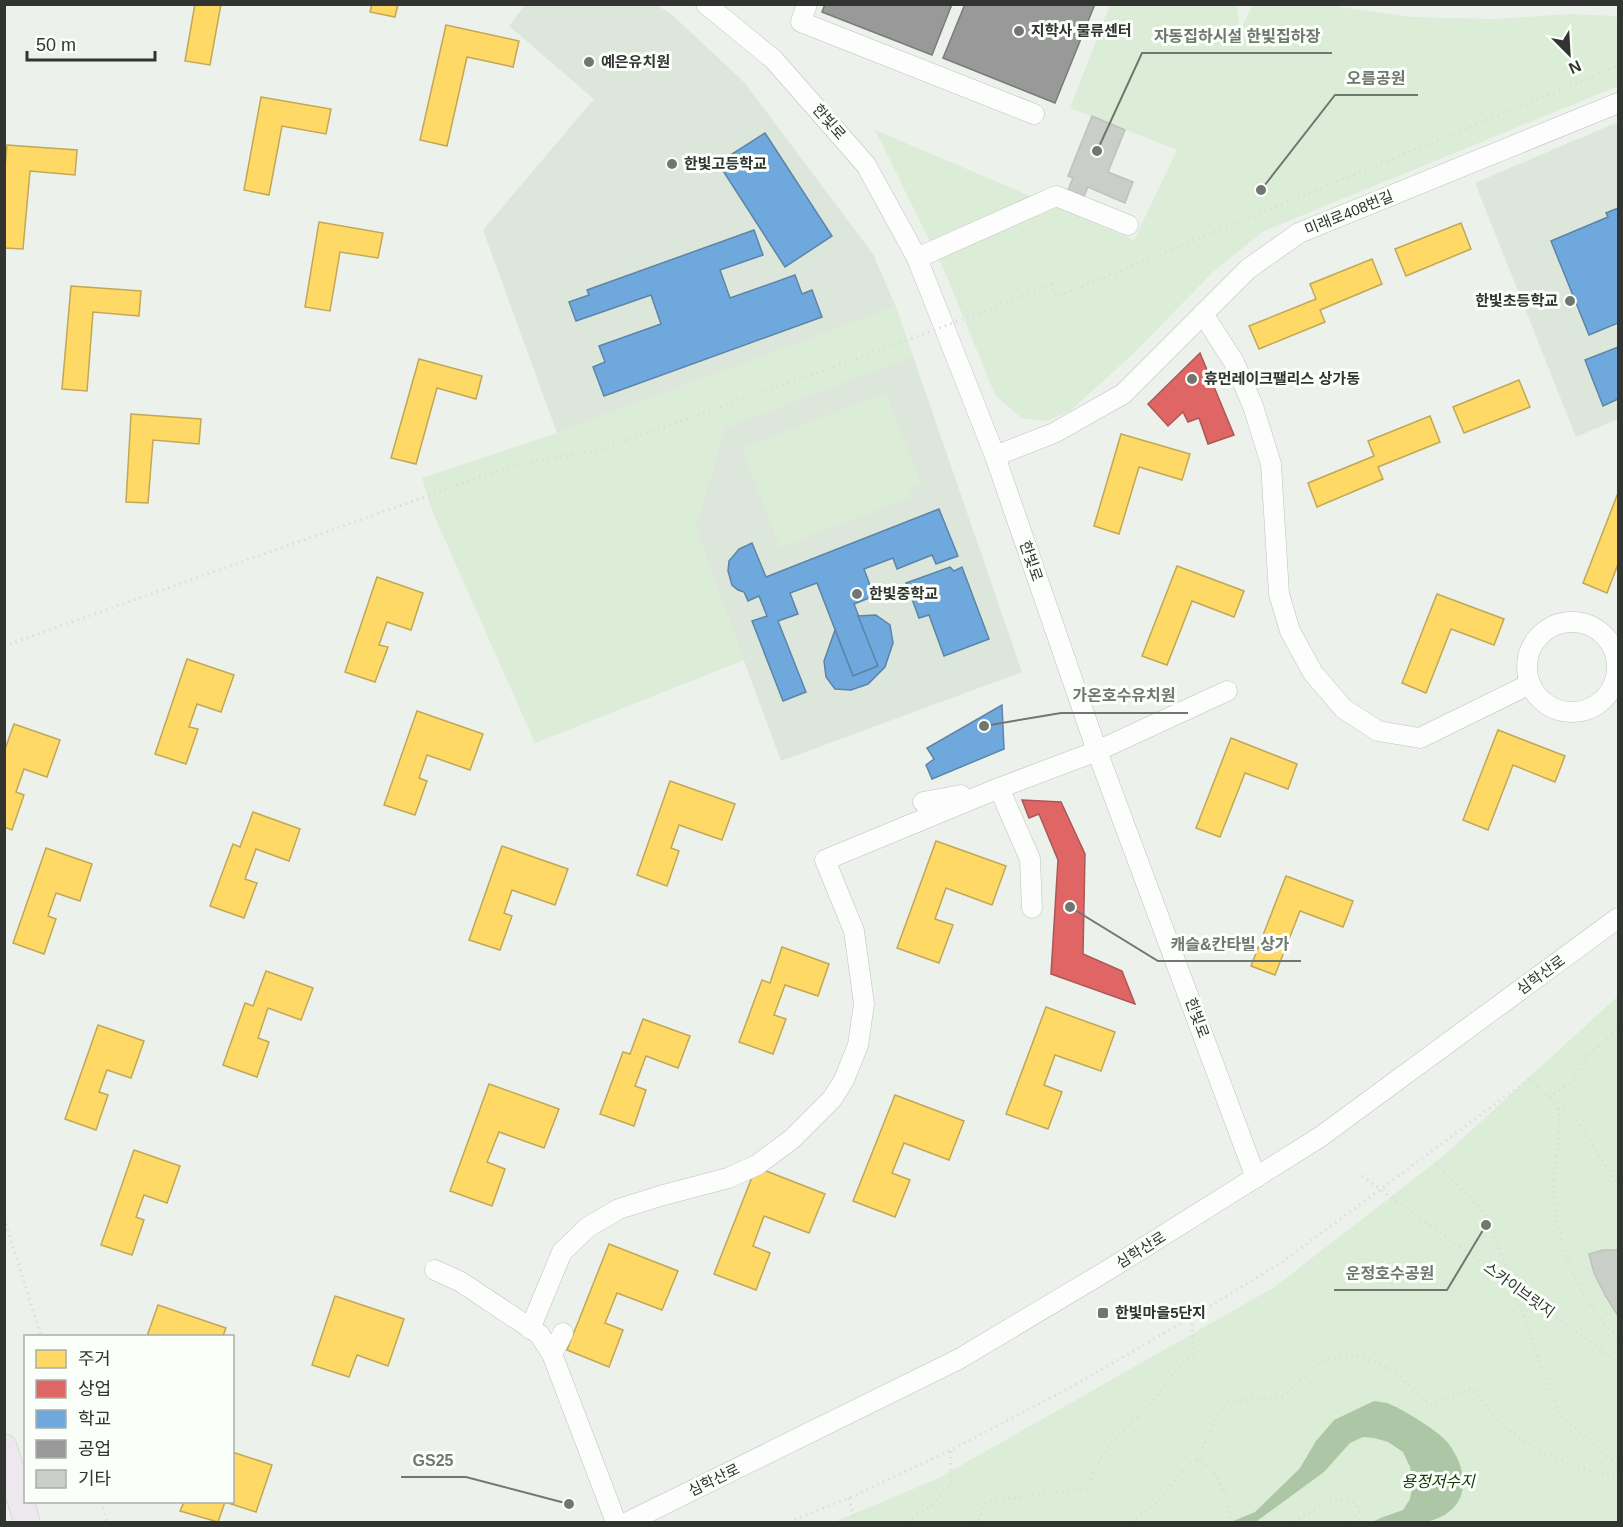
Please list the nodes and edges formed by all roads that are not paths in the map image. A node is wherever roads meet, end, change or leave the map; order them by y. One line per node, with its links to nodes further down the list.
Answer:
1 (706, 4): 6 (street, 한빛로)
2 (807, 4): 4 (street)
3 (1618, 103): 7 (street, 미래로408번길)
4 (1034, 114)
5 (1128, 225): 6 (street)
6 (917, 258): 8 (street, 한빛로)
7 (1203, 314): 8 (street, 미래로408번길); 9 (street)
8 (995, 456): 11 (street, 한빛로)
9 (1530, 684): 9 (street)
10 (1227, 691): 11 (street)
11 (1097, 751): 12 (street); 16 (street, 한빛로)
12 (999, 788): 13 (street); 14 (street); 18 (street)
13 (923, 802)
14 (1032, 908)
15 (1618, 918): 16 (street, 심학산로)
16 (1256, 1178): 24 (street, 심학산로)
17 (435, 1270): 18 (street)
18 (530, 1329): 20 (street)
19 (563, 1333): 20 (street)
20 (552, 1354): 23 (street)
21 (4, 1447): 22 (main road)
22 (27, 1522)
23 (616, 1522)
24 (628, 1522)

